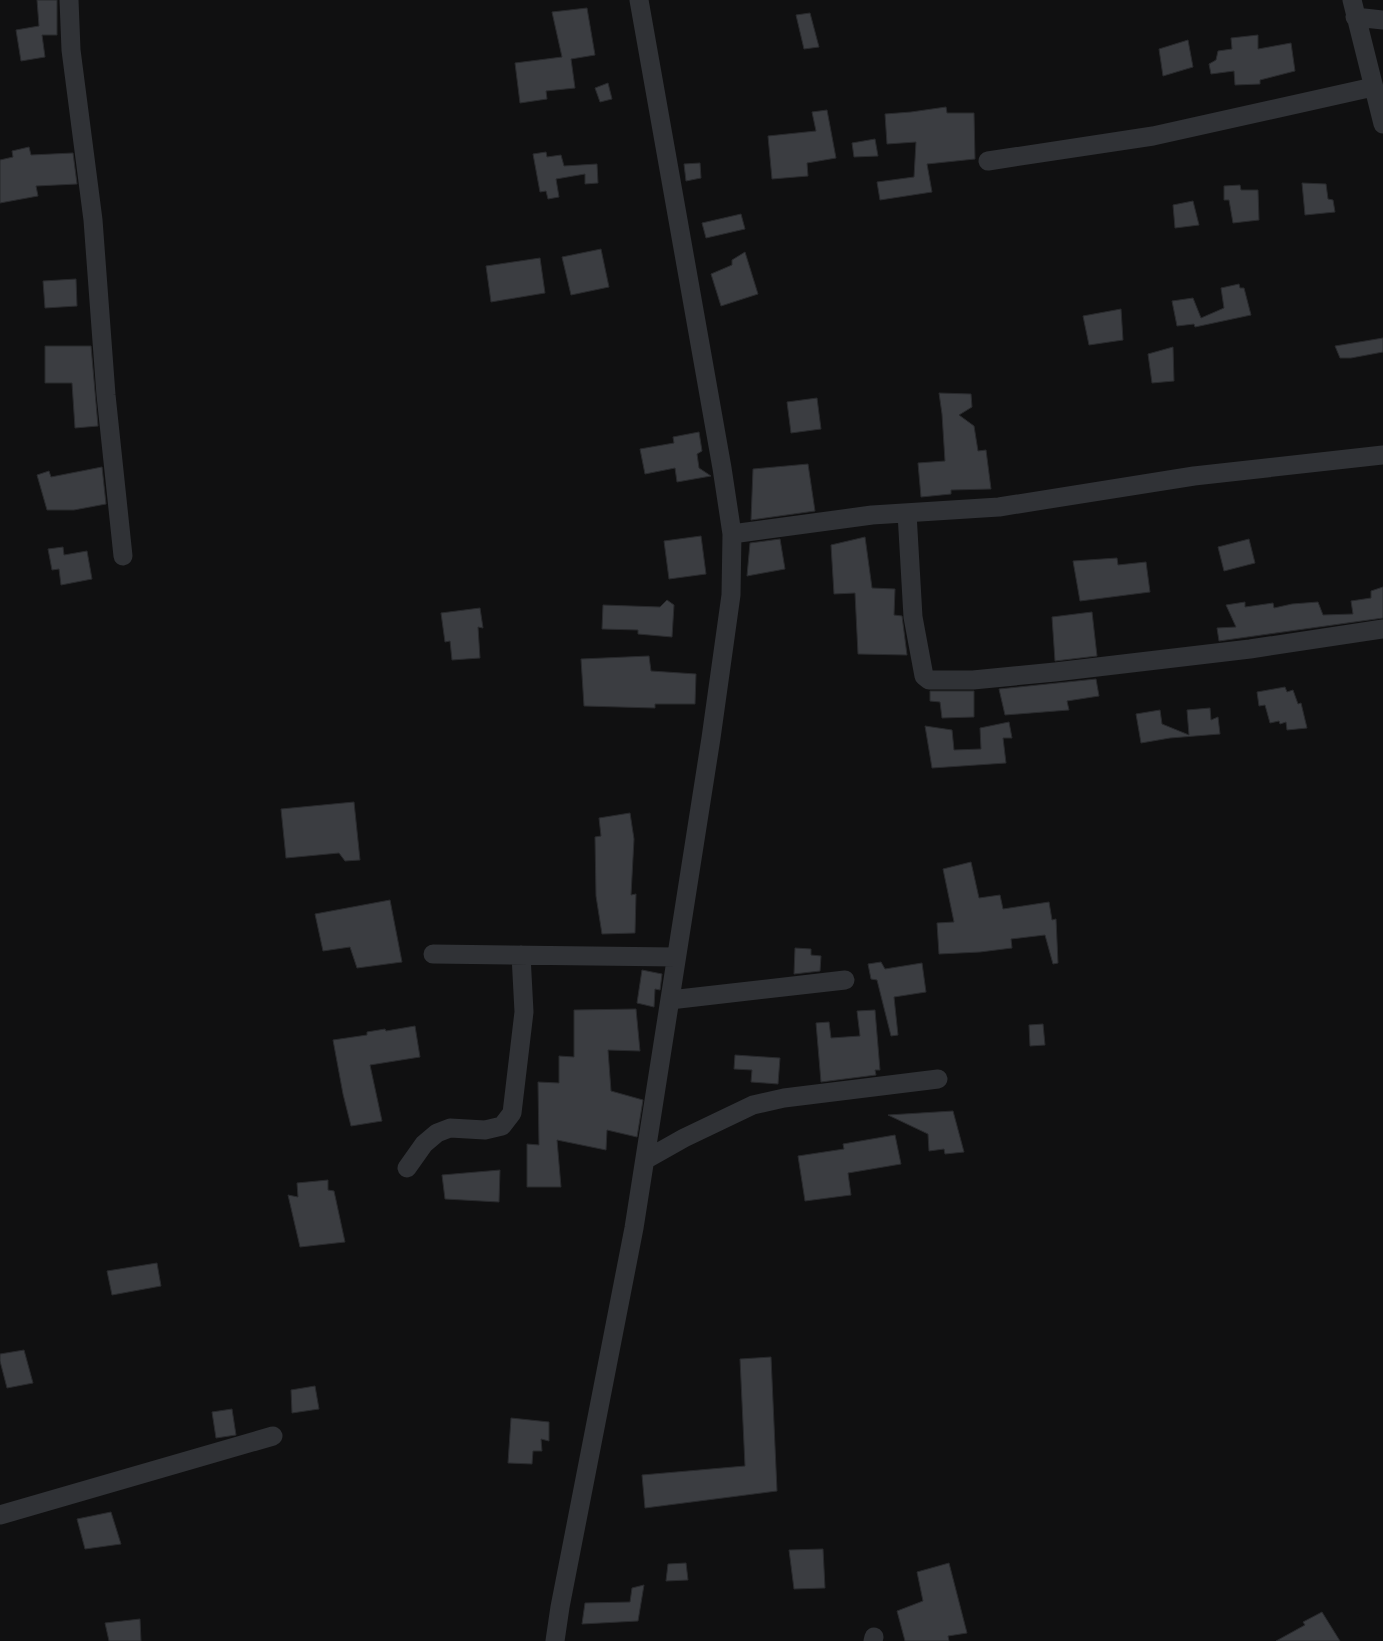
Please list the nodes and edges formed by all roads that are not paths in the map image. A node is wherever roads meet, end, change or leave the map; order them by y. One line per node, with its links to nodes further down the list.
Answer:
1 (69, 0): 11 (street)
2 (639, 0): 10 (street)
3 (1354, 9): 4 (street); 5 (street)
4 (1383, 20)
5 (1373, 87): 6 (street); 7 (street)
6 (1383, 124)
7 (988, 161)
8 (1383, 455): 9 (street)
9 (907, 513): 10 (street); 12 (street)
10 (732, 534): 15 (street)
11 (123, 556)
12 (1383, 629)
13 (433, 954): 14 (street)
14 (520, 955): 15 (street); 20 (street)
15 (676, 957): 17 (street)
16 (845, 980): 17 (street)
17 (670, 1000): 19 (street)
18 (938, 1080): 19 (street)
19 (645, 1160): 23 (street)
20 (407, 1168)
21 (273, 1436): 22 (street)
22 (0, 1515)
23 (555, 1641)

